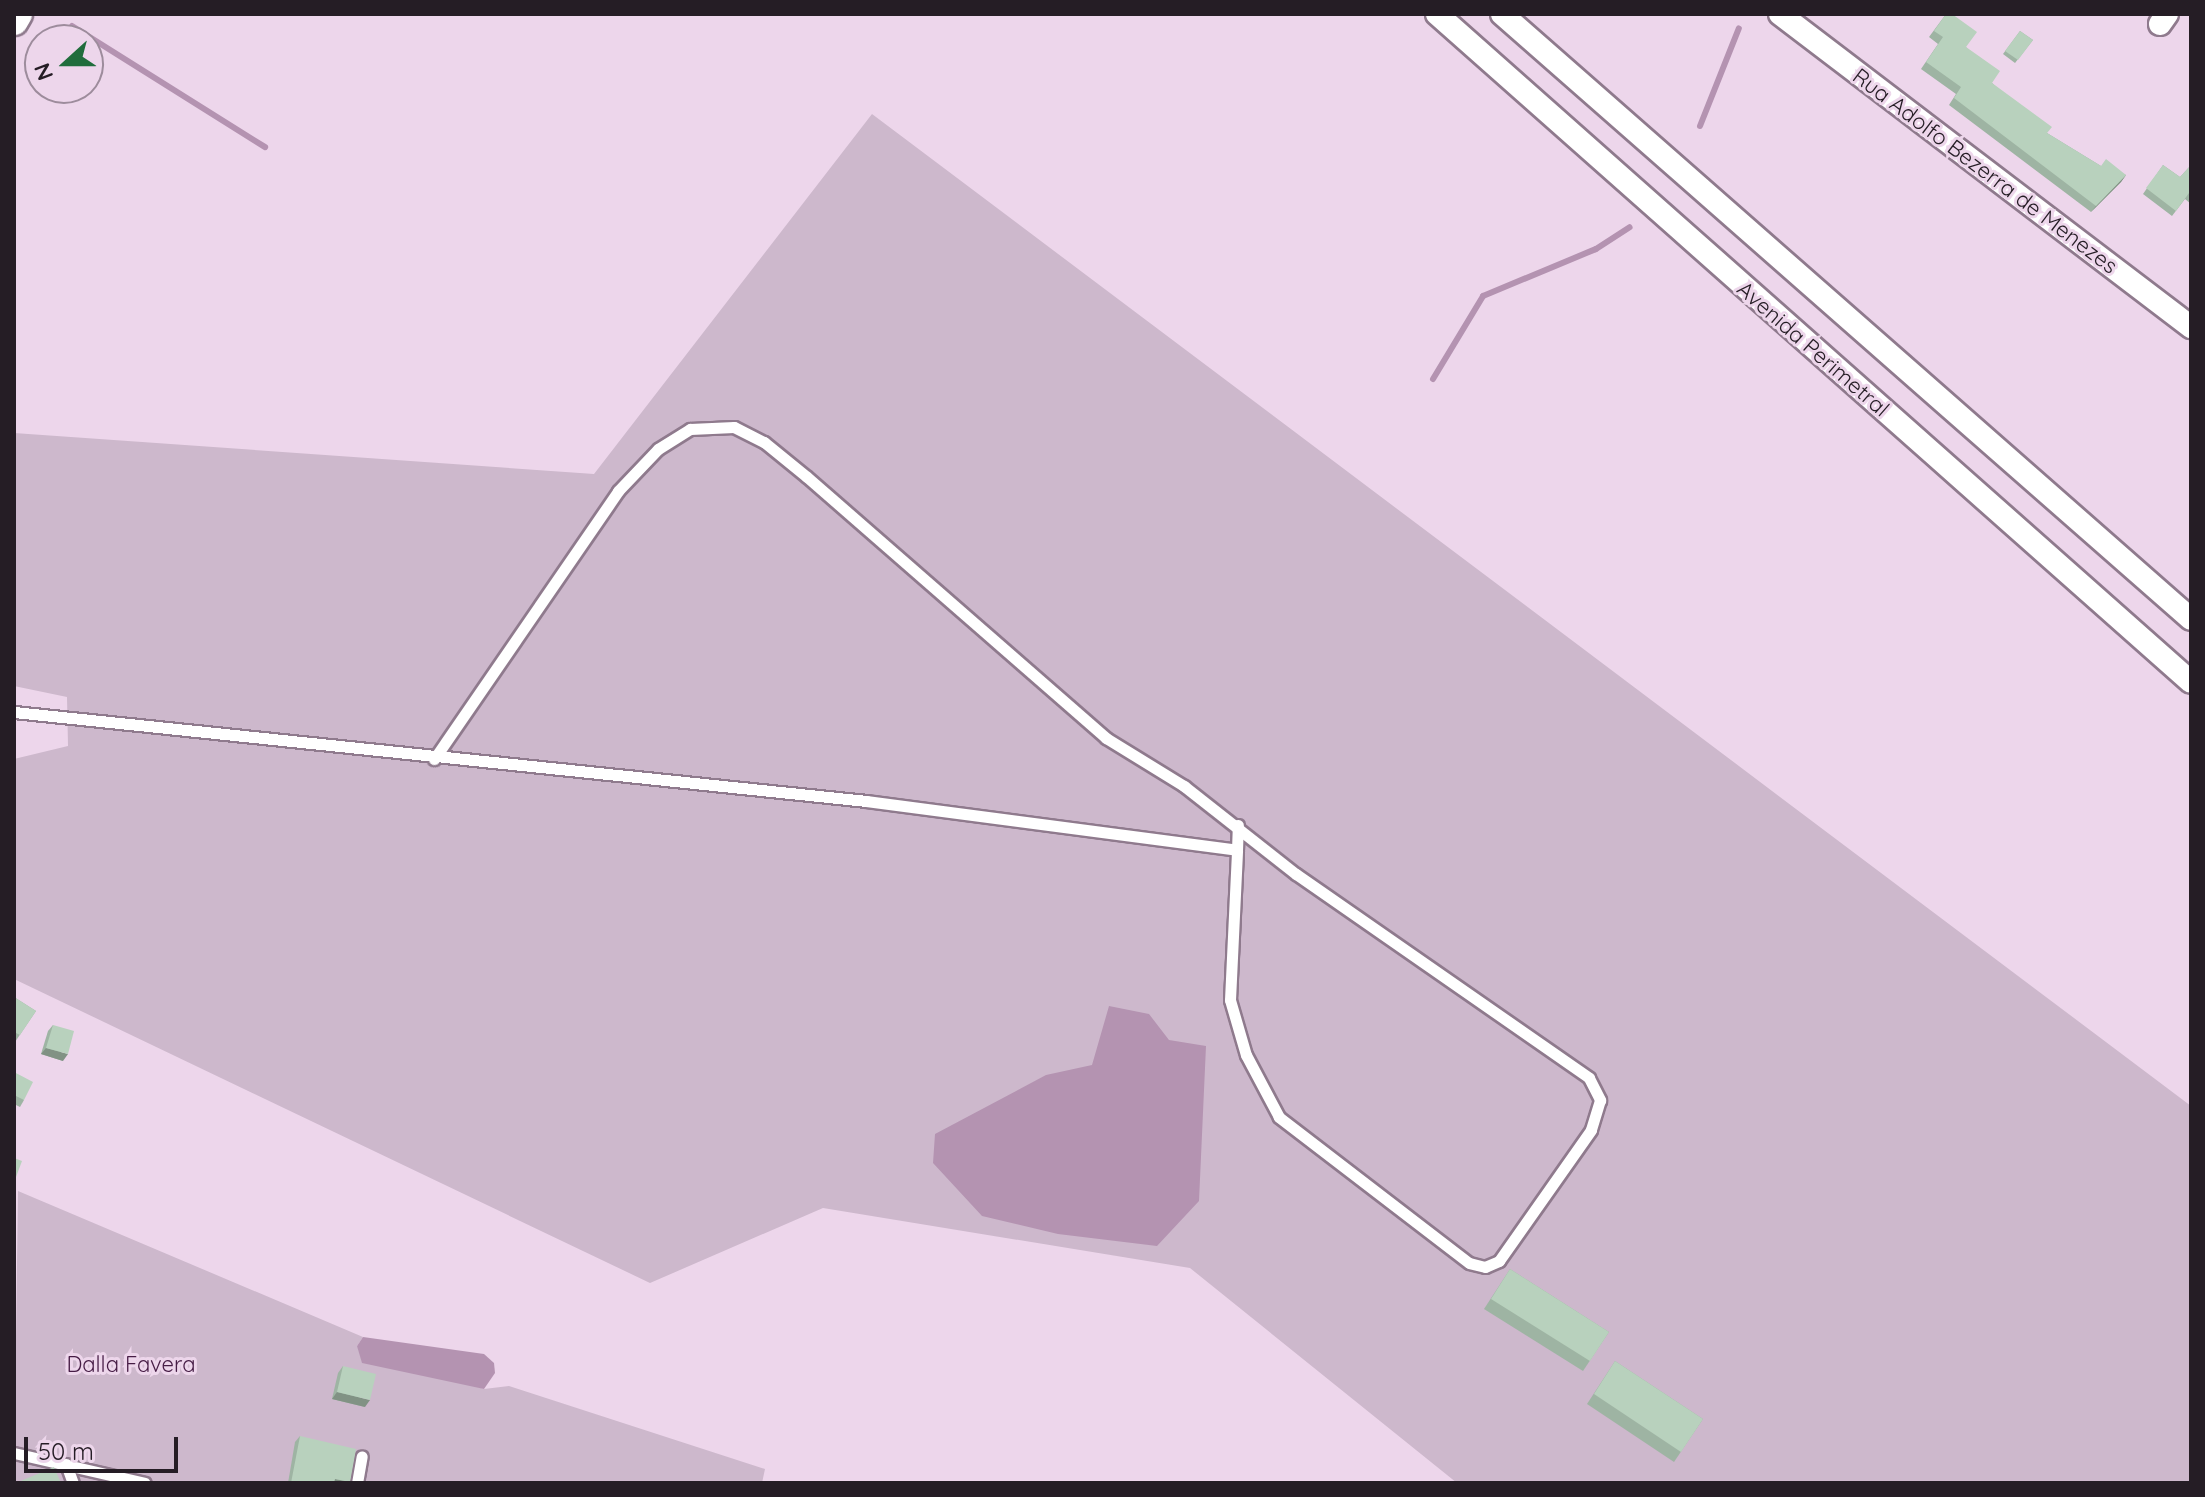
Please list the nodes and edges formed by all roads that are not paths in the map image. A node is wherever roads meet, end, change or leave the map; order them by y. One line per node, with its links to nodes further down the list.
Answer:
1 (18, 14): 5 (street)
2 (1437, 14): 8 (street, Avenida Perimetral)
3 (1502, 14): 7 (street, Avenida Perimetral)
4 (1780, 14): 6 (street, Rua Adolfo Bezerra de Menezes)
5 (14, 21)
6 (2191, 327)
7 (2191, 619)
8 (2191, 682)
9 (14, 712): 10 (lane)
10 (434, 759): 11 (lane); 12 (lane)
11 (1238, 825): 12 (lane); 12 (lane)
12 (1237, 850)
13 (14, 1453): 15 (lane)
14 (362, 1456): 18 (lane)
15 (66, 1464): 16 (lane); 17 (lane)
16 (73, 1483)
17 (145, 1483)
18 (357, 1483)

